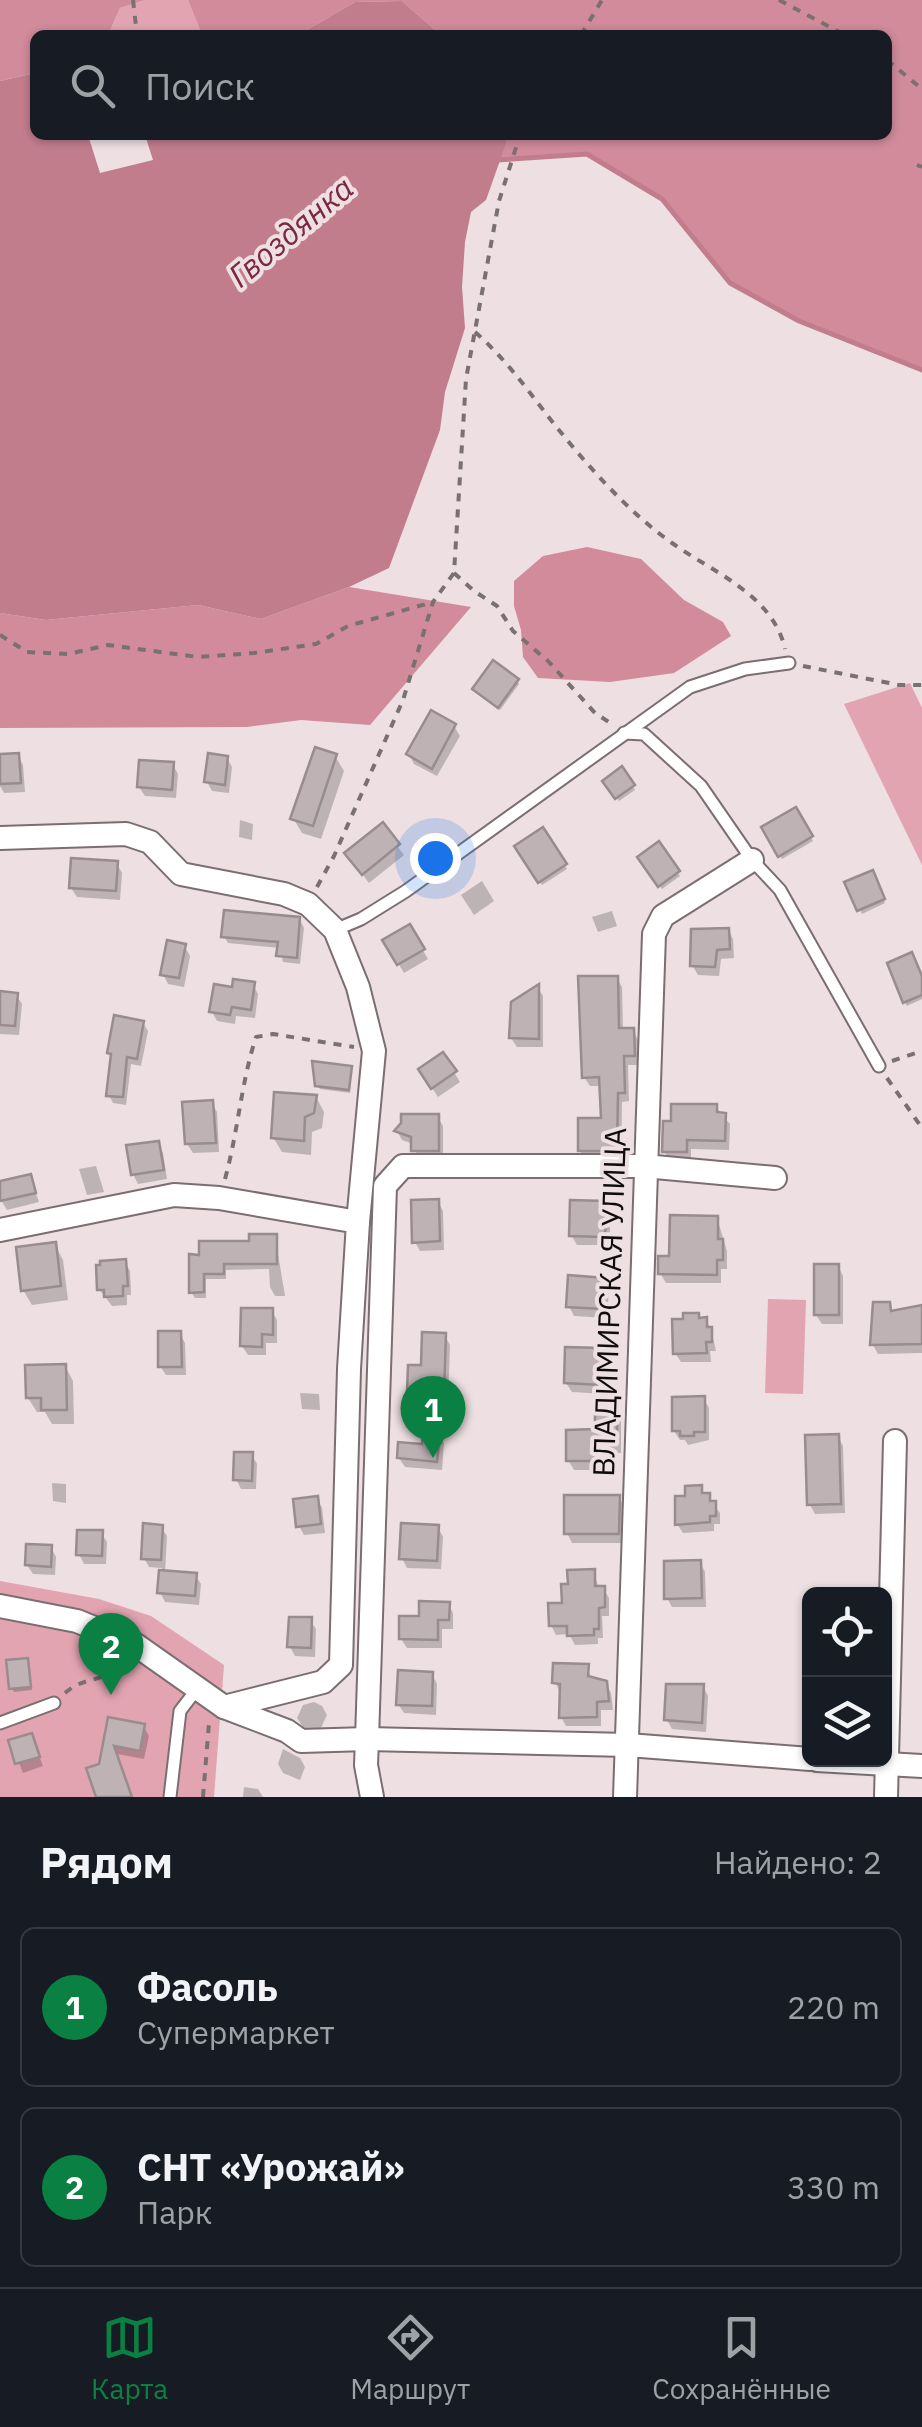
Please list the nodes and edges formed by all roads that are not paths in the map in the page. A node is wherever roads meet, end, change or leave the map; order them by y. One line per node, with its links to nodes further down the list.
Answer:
1 (789, 663): 2 (lane)
2 (624, 733): 4 (lane); 5 (lane)
3 (0, 838): 5 (street)
4 (752, 860): 6 (lane); 7 (street, ВЛАДИМИРСКАЯ УЛИЦА)
5 (335, 930): 9 (street)
6 (879, 1066)
7 (644, 1166): 8 (street); 17 (street); 18 (street, ВЛАДИМИРСКАЯ УЛИЦА)
8 (774, 1178)
9 (358, 1222): 10 (street); 14 (street)
10 (0, 1230)
11 (895, 1440): 13 (street)
12 (0, 1606): 14 (street)
13 (888, 1677)
14 (211, 1698): 17 (street); 23 (lane)
15 (54, 1703): 16 (lane)
16 (0, 1723)
17 (366, 1738): 18 (street); 24 (street)
18 (628, 1745): 19 (street); 25 (street, ВЛАДИМИРСКАЯ УЛИЦА)
19 (802, 1758)
20 (892, 1765): 21 (street)
21 (922, 1766)
22 (886, 1767): 26 (street)
23 (170, 1797)
24 (372, 1797)
25 (625, 1797)
26 (886, 1797)

